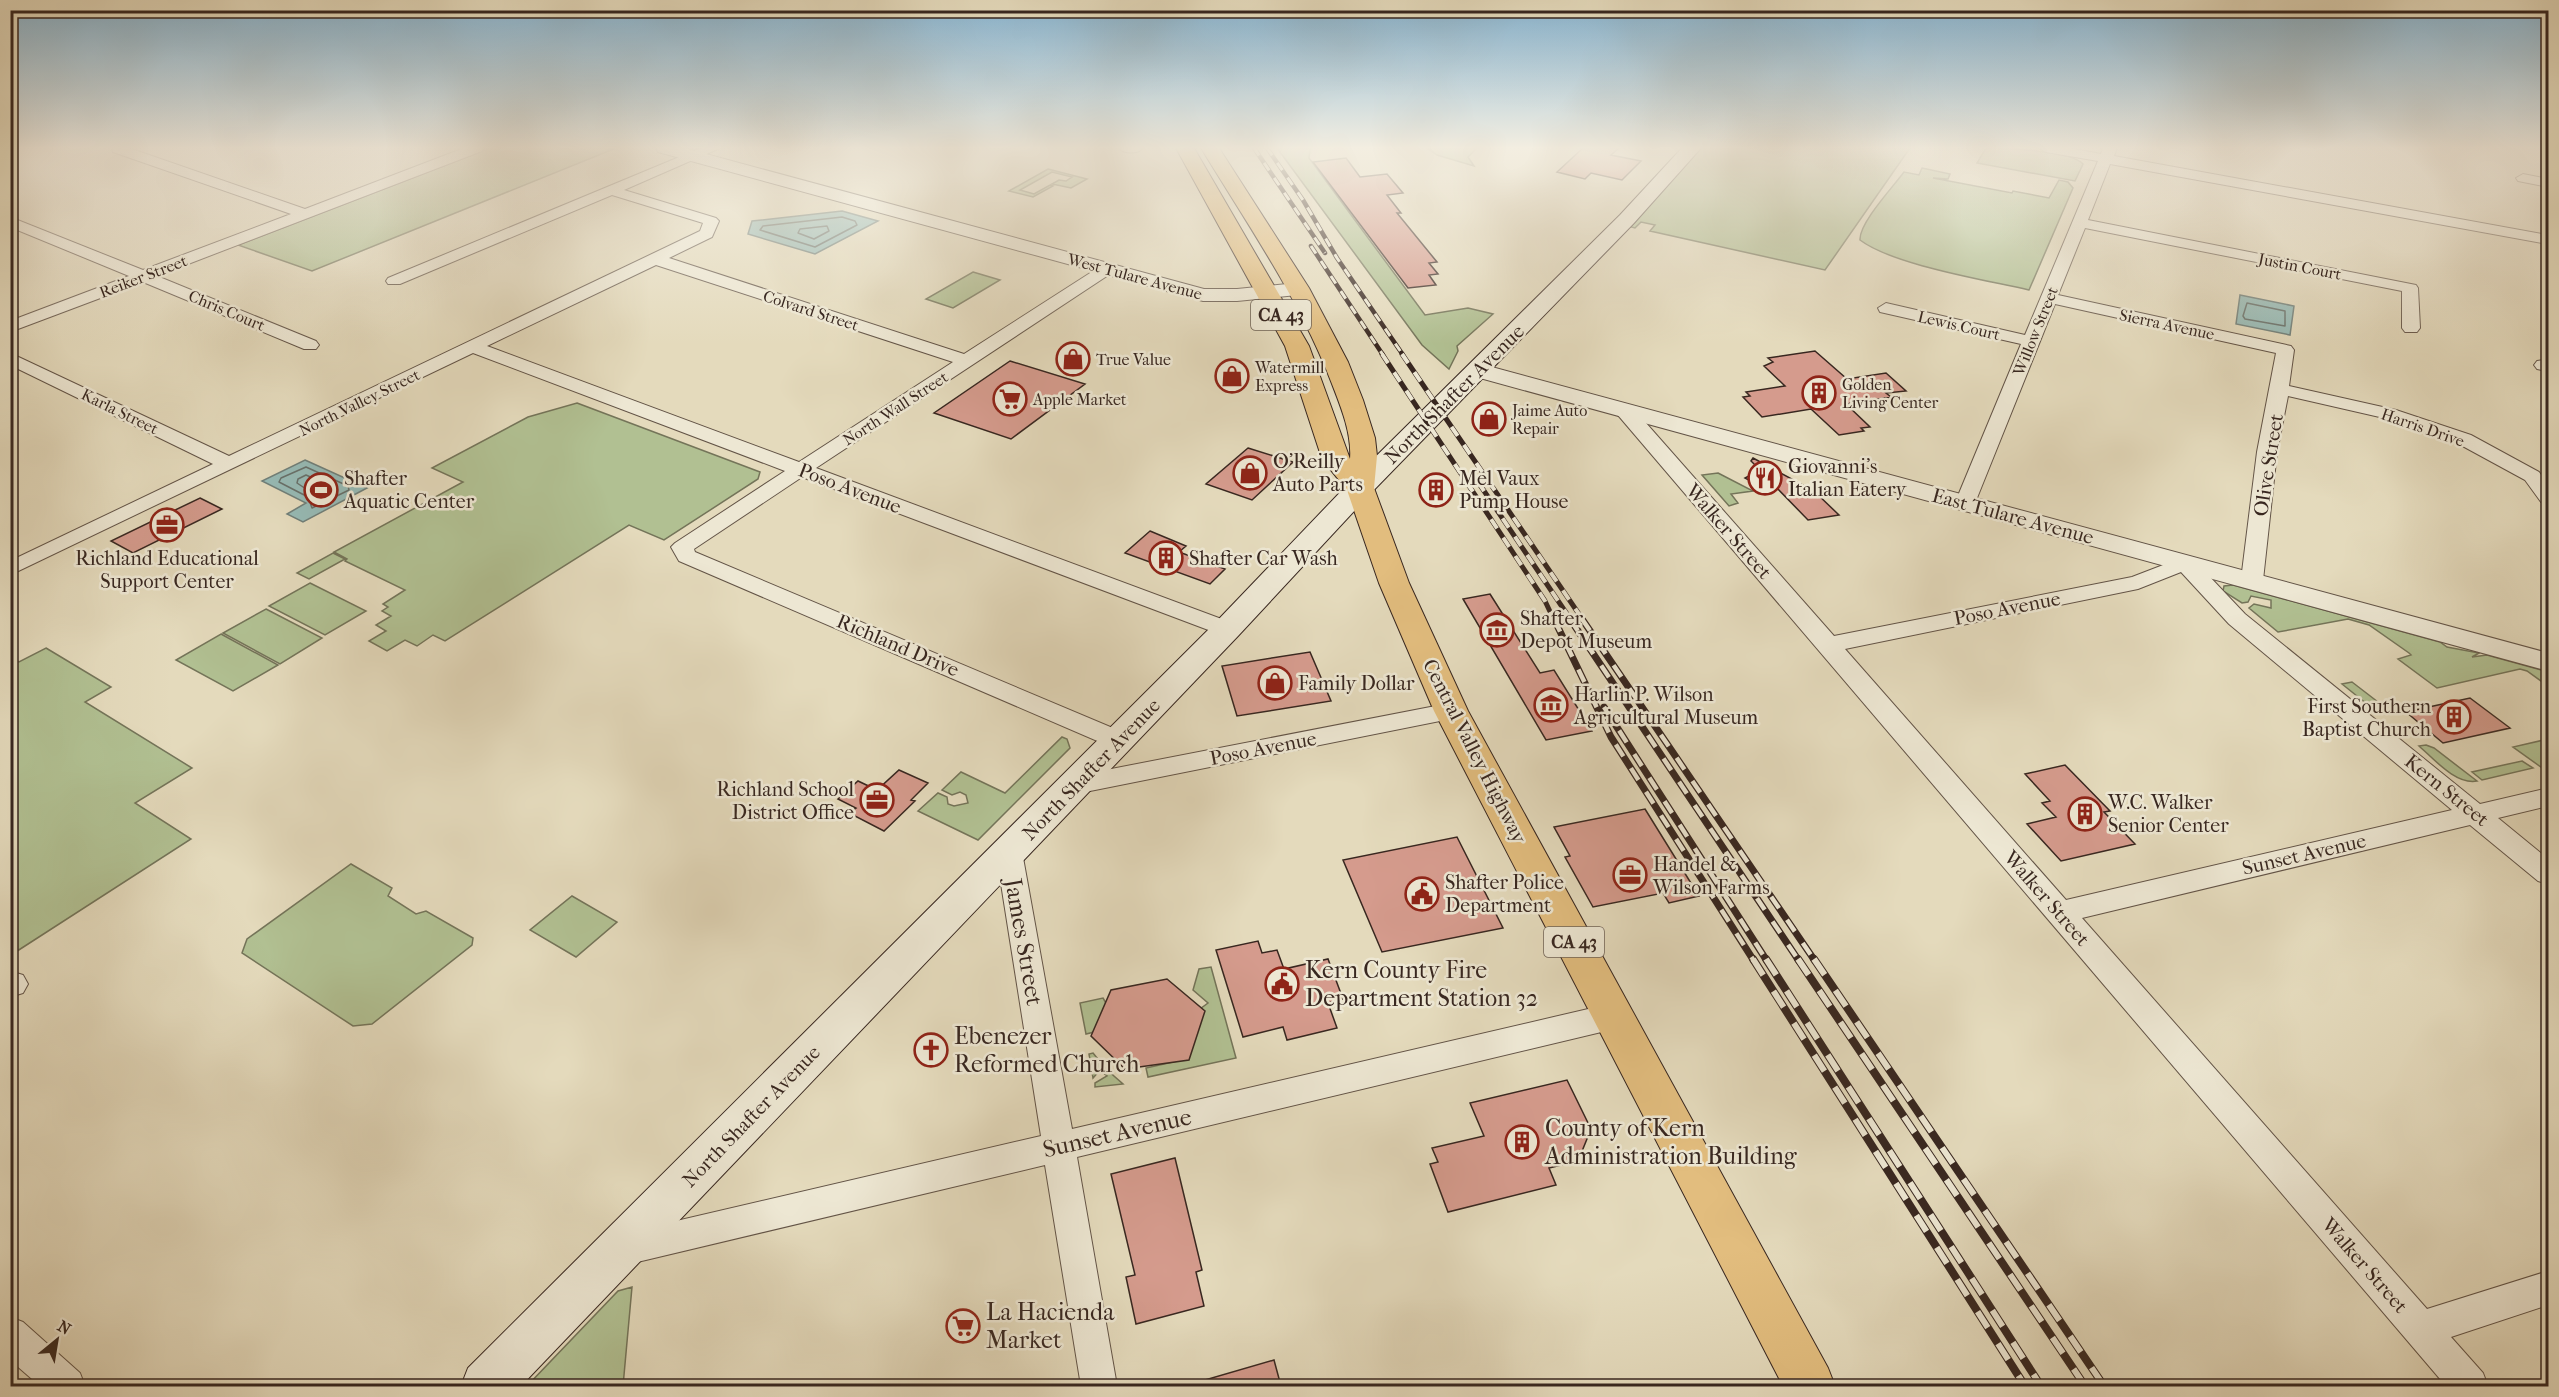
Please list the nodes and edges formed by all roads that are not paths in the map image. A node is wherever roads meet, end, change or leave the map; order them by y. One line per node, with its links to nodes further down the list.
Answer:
1 (558, 213): 16 (street)
2 (685, 213): 13 (street, North Valley Street)
3 (903, 213): 14 (street, West Tulare Avenue)
4 (1222, 213): 18 (main road, Central Valley Highway / CA 43)
5 (1250, 213): 17 (main road, Central Valley Highway / CA 43)
6 (1632, 213): 28 (main road, North Shafter Avenue)
7 (2084, 213): 11 (street, Willow Street)
8 (2414, 213): 12 (street)
9 (305, 214): 15 (street, Reiker Street)
10 (10, 221): 15 (street, Chris Court)
11 (2080, 223): 19 (street, Willow Street); 22 (street, Justin Court)
12 (2548, 239)
13 (655, 259): 25 (street, North Valley Street); 29 (street, Colvard Street)
14 (1107, 269): 18 (street, West Tulare Avenue); 29 (street, North Wall Street)
15 (145, 275): 21 (street, Reiker Street); 24 (street, Chris Court)
16 (394, 281)
17 (1296, 289): 18 (street, West Tulare Avenue); 34 (main road, Central Valley Highway / CA 43)
18 (1267, 292): 34 (main road, Central Valley Highway / CA 43)
19 (2049, 298): 23 (street, Willow Street); 26 (street, Sierra Avenue)
20 (1886, 308): 23 (street, Lewis Court)
21 (10, 327)
22 (2411, 328)
23 (2031, 341): 36 (street, Willow Street)
24 (310, 345)
25 (474, 347): 32 (street, North Valley Street); 33 (street, Poso Avenue)
26 (2285, 350): 30 (street, Olive Street)
27 (10, 358): 32 (street, Karla Street)
28 (1487, 360): 31 (street, East Tulare Avenue); 34 (main road, North Shafter Avenue)
29 (967, 361): 33 (street, North Wall Street)
30 (2280, 389): 35 (street, Harris Drive); 40 (street, Olive Street)
31 (1624, 410): 36 (street, East Tulare Avenue); 42 (street, Walker Street)
32 (228, 464): 39 (street, North Valley Street)
33 (800, 470): 37 (street, North Wall Street); 41 (street, Poso Avenue)
34 (1360, 488): 41 (main road, North Shafter Avenue); 44 (main road, Central Valley Highway / CA 43)
35 (2548, 498)
36 (1965, 503): 38 (street, East Tulare Avenue)
37 (682, 546): 45 (street, Richland Drive)
38 (2184, 563): 40 (street, East Tulare Avenue); 42 (street, Poso Avenue); 48 (street, Kern Street)
39 (13, 565)
40 (2252, 580): 43 (street, East Tulare Avenue)
41 (1227, 629): 45 (main road, North Shafter Avenue)
42 (1827, 645): 51 (street, Walker Street)
43 (2548, 662)
44 (1451, 711): 46 (street, Poso Avenue); 52 (main road, Central Valley Highway / CA 43)
45 (1118, 740): 46 (main road, North Shafter Avenue)
46 (1075, 784): 49 (main road, North Shafter Avenue)
47 (2548, 797): 48 (street, Sunset Avenue)
48 (2475, 814): 50 (street, Kern Street); 51 (street, Sunset Avenue)
49 (1009, 852): 53 (street, James Street); 54 (main road, North Shafter Avenue)
50 (2548, 874)
51 (2059, 912): 56 (street, Walker Street)
52 (1614, 1017): 53 (street, Sunset Avenue); 61 (main road, Central Valley Highway / CA 43)
53 (1059, 1147): 54 (street, Sunset Avenue); 60 (street, James Street)
54 (621, 1250): 59 (main road, North Shafter Avenue)
55 (2548, 1288): 56 (street)
56 (2420, 1329): 62 (street, Walker Street)
57 (12, 1340): 58 (street)
58 (67, 1386)
59 (486, 1386)
60 (1099, 1386)
61 (1810, 1386)
62 (2470, 1386)

